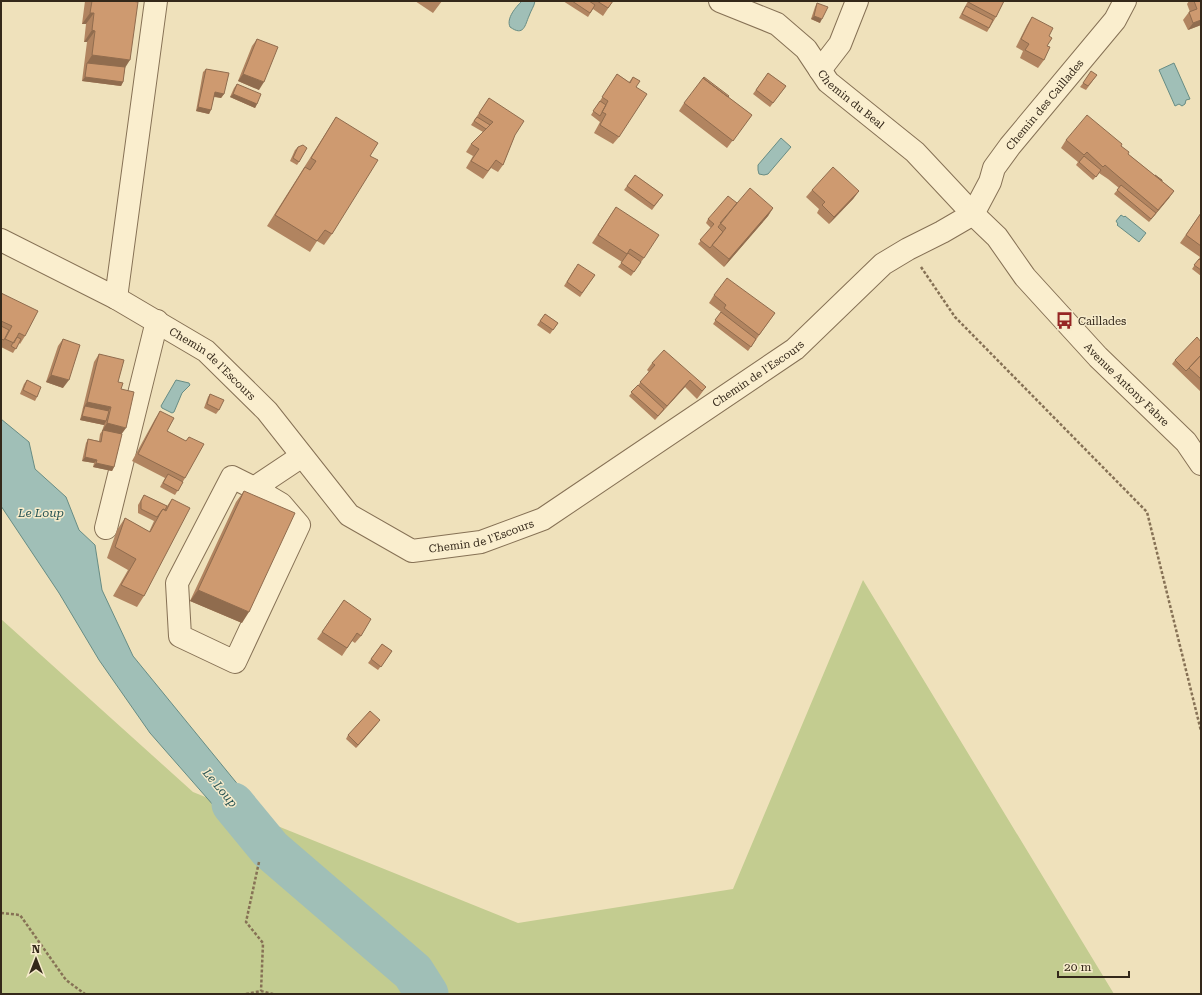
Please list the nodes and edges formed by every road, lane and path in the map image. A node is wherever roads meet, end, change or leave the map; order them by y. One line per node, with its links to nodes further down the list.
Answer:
1 (156, 1): 9 (street)
2 (720, 1): 5 (street, Chemin du Beal)
3 (857, 1): 5 (street)
4 (1125, 1): 6 (street, Chemin des Caillades)
5 (820, 70): 6 (street, Chemin du Beal)
6 (973, 214): 8 (street, Chemin de l'Escours); 12 (street, Avenue Antony Fabre)
7 (1, 240): 9 (street, Chemin de l'Escours)
8 (908, 248): 11 (street, Chemin de l'Escours); 15 (path)
9 (116, 298): 10 (street, Chemin de l'Escours)
10 (157, 321): 11 (street, Chemin de l'Escours); 14 (street)
11 (302, 456): 13 (street)
12 (1201, 464)
13 (254, 488): 13 (street)
14 (106, 528)
15 (1201, 731)
16 (259, 862): 18 (path)
17 (1, 913): 19 (path)
18 (261, 991): 20 (path); 21 (path)
19 (84, 994)
20 (246, 994)
21 (273, 994)

